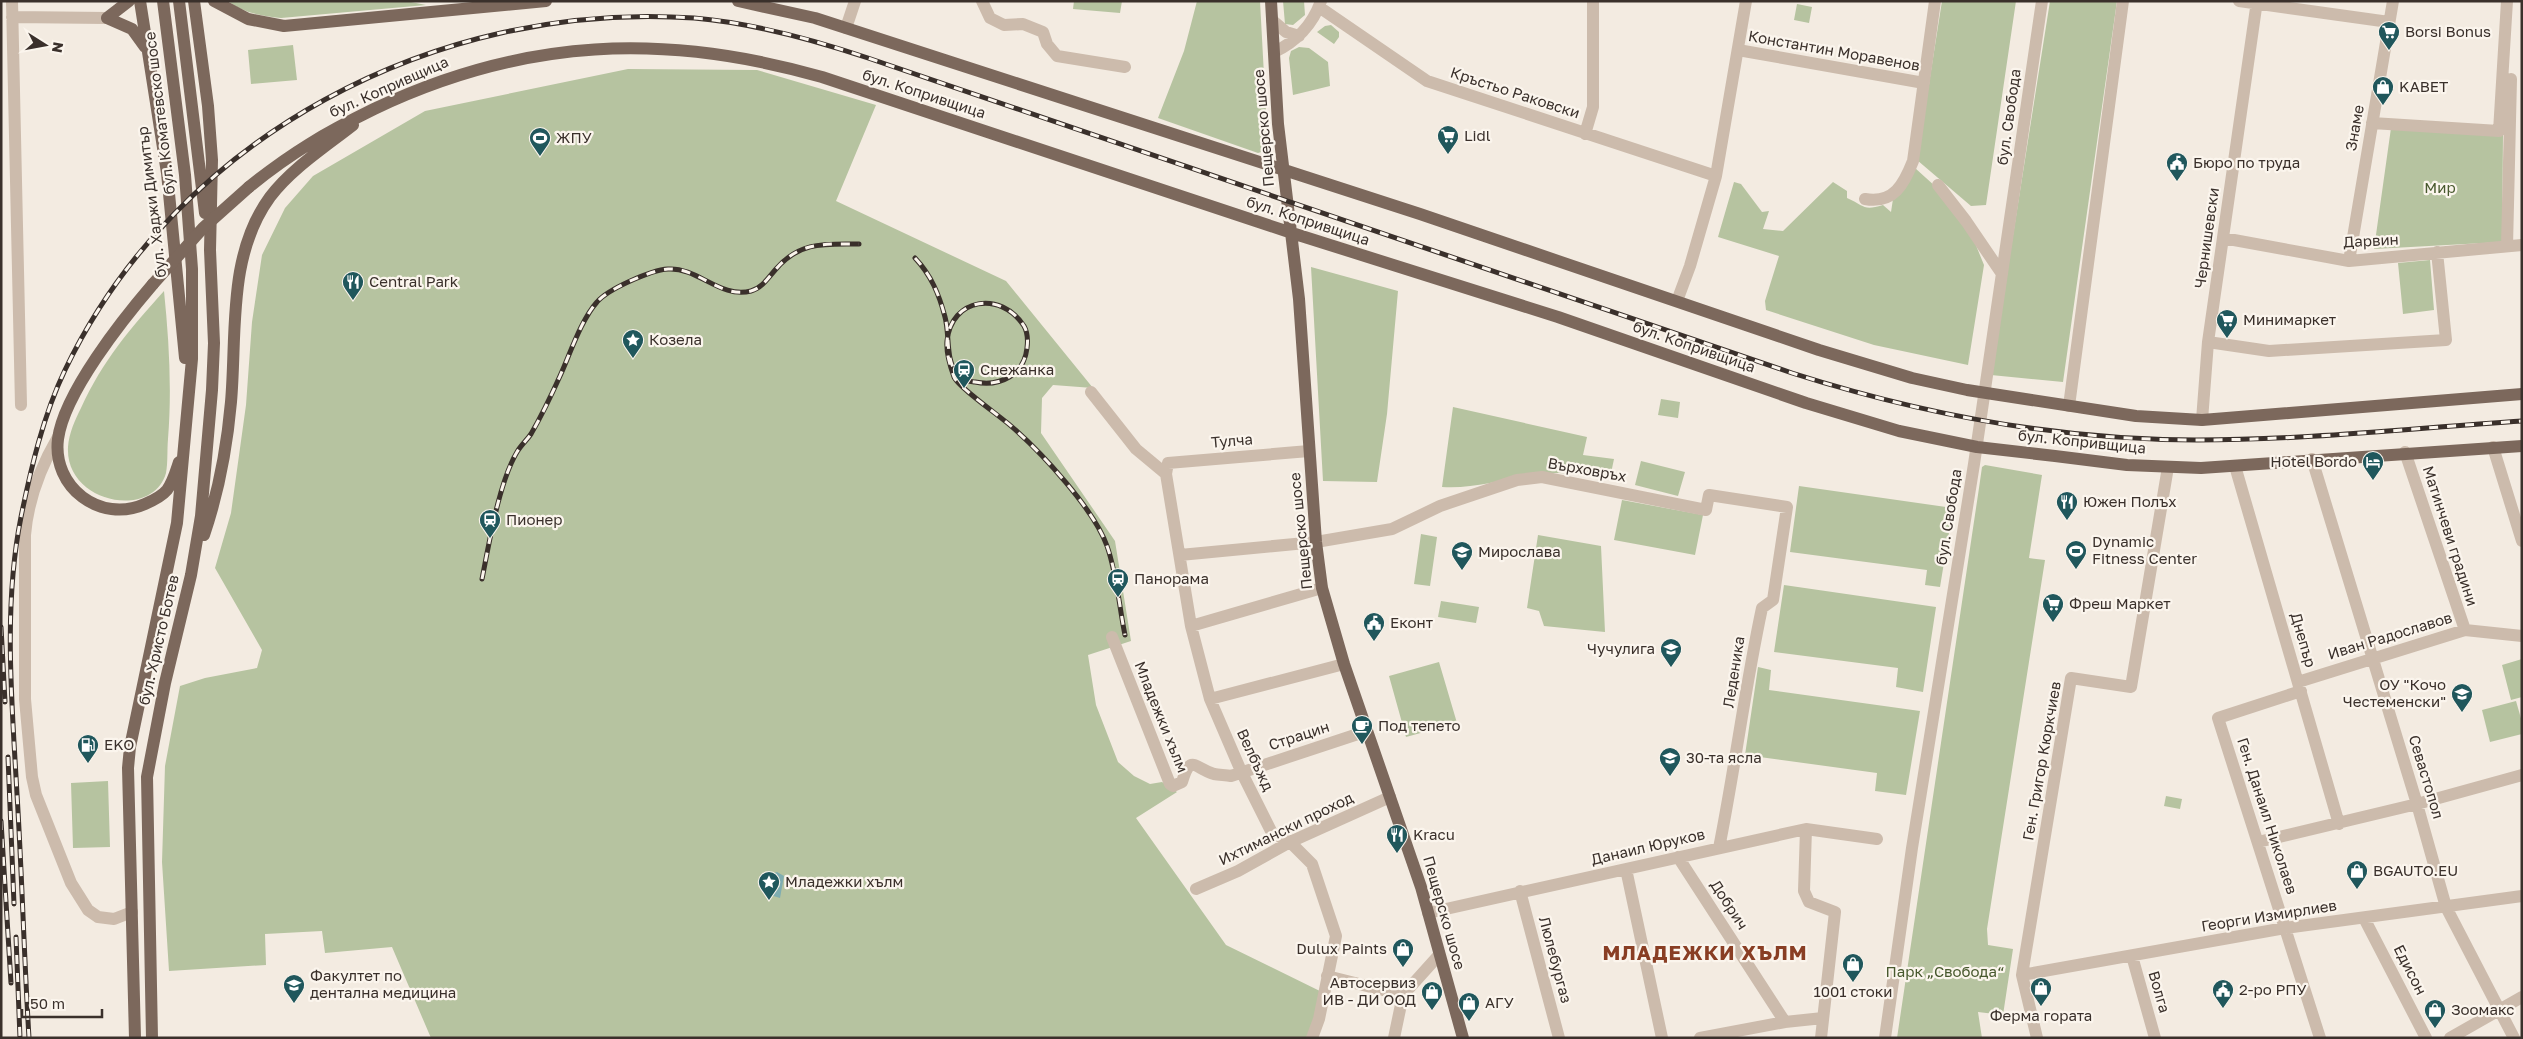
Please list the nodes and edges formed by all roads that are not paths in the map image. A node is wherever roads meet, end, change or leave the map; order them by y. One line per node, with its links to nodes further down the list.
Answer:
1 (12, 1): 24 (street)
2 (129, 1): 25 (main road)
3 (140, 1): 32 (main road, бул. Хаджи Димитър)
4 (163, 1): 55 (main road, бул. Коматевско шосе)
5 (179, 1): 46 (main road)
6 (194, 1): 46 (main road)
7 (214, 1): 8 (main road)
8 (546, 1)
9 (738, 1): 28 (main road, бул. Копривщица)
10 (855, 1): 28 (street)
11 (982, 1): 33 (street)
12 (1271, 1): 26 (main road, Пещерско шосе)
13 (1594, 1): 37 (street)
14 (1746, 1): 30 (street)
15 (1935, 1): 34 (street)
16 (2042, 1): 49 (street, бул. Свобода)
17 (2123, 1): 57 (street)
18 (2239, 1): 22 (street)
19 (2393, 1): 27 (street, Знаме)
20 (2507, 1): 36 (street)
21 (2514, 1): 45 (street)
22 (2257, 2): 27 (street); 43 (street, Чернишевски)
23 (1320, 4): 29 (street); 37 (street, Кръстьо Раковски)
24 (12, 17): 25 (street); 56 (street)
25 (107, 18): 32 (main road)
26 (1272, 20): 29 (street); 31 (main road, Пещерско шосе)
27 (2389, 22): 36 (street, Знаме)
28 (846, 28): 38 (main road, бул. Копривщица)
29 (1299, 36): 31 (street)
30 (1738, 50): 34 (street, Константин Моравенов); 39 (street)
31 (1274, 52): 38 (main road, Пещерско шосе)
32 (148, 53): 55 (main road, бул. Хаджи Димитър)
33 (1125, 67)
34 (1924, 83): 41 (street)
35 (373, 110): 42 (main road, бул. Копривщица); 60 (main road, бул. Копривщица, bridge); 74 (main road)
36 (2372, 123): 48 (street, Знаме)
37 (1585, 134): 39 (street, Кръстьо Раковски)
38 (1283, 171): 42 (main road, Пещерско шосе); 50 (main road, бул. Копривщица)
39 (1716, 176): 50 (street)
40 (1938, 185): 49 (street)
41 (1866, 199)
42 (1292, 233): 61 (main road, бул. Копривщица); 64 (main road, Пещерско шосе)
43 (2223, 238): 48 (street, Дарвин); 51 (street, Чернишевски)
44 (2522, 245): 45 (street, Дарвин)
45 (2507, 246): 47 (street, Дарвин)
46 (210, 250): 74 (main road, бул. Христо Ботев)
47 (2437, 252): 48 (street, Дарвин); 51 (street)
48 (2349, 260)
49 (2002, 274): 53 (street, бул. Свобода)
50 (1677, 301): 53 (main road, бул. Копривщица)
51 (2208, 342): 58 (street, Чернишевски)
52 (1091, 392): 69 (street)
53 (1984, 393): 57 (main road, бул. Копривщица); 61 (street, бул. Свобода)
54 (2522, 394): 58 (main road, бул. Копривщица)
55 (189, 400): 59 (main road, бул. Христо Ботев)
56 (21, 405)
57 (2069, 406): 58 (main road, бул. Копривщица)
58 (2202, 420)
59 (186, 436): 60 (main road); 102 (main road, бул. Христо Ботев)
60 (58, 437): 102 (street)
61 (1977, 446): 68 (main road, бул. Копривщица); 125 (street, бул. Свобода)
62 (2522, 446): 63 (main road, бул. Копривщица)
63 (2493, 447): 65 (main road, бул. Копривщица); 71 (street)
64 (1309, 451): 69 (street, Тулча); 72 (main road, Пещерско шосе)
65 (2405, 452): 66 (main road, бул. Копривщица); 77 (street, Матинчеви градини)
66 (2312, 458): 67 (main road, бул. Копривщица); 80 (street, Севастопол)
67 (2235, 466): 68 (main road, бул. Копривщица); 82 (street, Днепър)
68 (2168, 467): 108 (street, Ген. Григор Кюркчиев)
69 (1166, 474): 73 (street, Велбъжд)
70 (1788, 507): 72 (street, Върховръх); 95 (street, Леденика)
71 (2522, 541)
72 (1316, 542): 73 (street); 75 (main road, Пещерско шосе)
73 (1180, 555): 76 (street, Велбъжд)
74 (191, 575): 117 (main road, бул. Христо Ботев)
75 (1322, 588): 76 (street); 81 (main road, Пещерско шосе)
76 (1191, 626): 83 (street, Велбъжд)
77 (2465, 630): 78 (street, Иван Радославов); 80 (street, Иван Радославов)
78 (2522, 636)
79 (1112, 637): 86 (street, Младежки хълм)
80 (2373, 658): 82 (street, Иван Радославов); 89 (street, Севастопол)
81 (1344, 664): 83 (street); 85 (main road, Пещерско шосе)
82 (2300, 686): 84 (street, Иван Радославов); 90 (street, Днепър)
83 (1210, 699): 86 (street, Велбъжд)
84 (2218, 718): 94 (street, Ген. Данаил Николаев)
85 (1367, 731): 86 (street, Страцин); 88 (main road, Пещерско шосе)
86 (1241, 771): 93 (street, Велбъжд)
87 (2522, 775): 89 (street)
88 (1390, 797): 93 (street, Ихтимански проход); 103 (main road, Пещерско шосе)
89 (2417, 804): 90 (street); 101 (street, Севастопол)
90 (2339, 824): 94 (street)
91 (1806, 829): 92 (street, Данаил Юруков); 95 (street, Данаил Юруков); 113 (street)
92 (1877, 840)
93 (1290, 842): 98 (street, Ихтимански проход); 109 (street, Велбъжд)
94 (2258, 842): 105 (street, Ген. Данаил Николаев)
95 (1719, 848): 96 (street, Данаил Юруков)
96 (1678, 857): 97 (street, Данаил Юруков); 114 (street, Добрич)
97 (1626, 869): 99 (street, Данаил Юруков); 122 (street)
98 (1196, 889)
99 (1520, 891): 103 (street, Данаил Юруков); 121 (street, Люлебургаз)
100 (2522, 896): 101 (street, Георги Измирлиев)
101 (2446, 907): 104 (street, Георги Измирлиев); 112 (street, Севастопол)
102 (132, 912): 116 (main road, бул. Христо Ботев)
103 (1428, 913): 106 (main road, Пещерско шосе)
104 (2364, 918): 105 (street, Георги Измирлиев); 129 (street, Едисон)
105 (2285, 928): 107 (street, Георги Измирлиев); 128 (street, Ген. Данаил Николаев)
106 (1439, 954): 110 (street); 120 (main road, Пещерско шосе)
107 (2132, 956): 108 (street, Георги Измирлиев); 127 (street, Волга)
108 (2022, 975): 126 (street, Ген. Григор Кюркчиев)
109 (1327, 976): 110 (street); 118 (street, Велбъжд)
110 (1403, 995): 119 (street)
111 (2522, 997): 112 (street)
112 (2500, 1009): 130 (street); 131 (street, Севастопол)
113 (1823, 1018): 114 (street); 124 (street)
114 (1786, 1022): 115 (street)
115 (1762, 1032): 123 (street)
116 (136, 1038)
117 (152, 1038)
118 (1312, 1038)
119 (1394, 1038)
120 (1463, 1038)
121 (1559, 1038)
122 (1662, 1038)
123 (1700, 1038)
124 (1821, 1038)
125 (1885, 1038)
126 (2037, 1038)
127 (2155, 1038)
128 (2320, 1038)
129 (2426, 1038)
130 (2450, 1038)
131 (2514, 1038)

